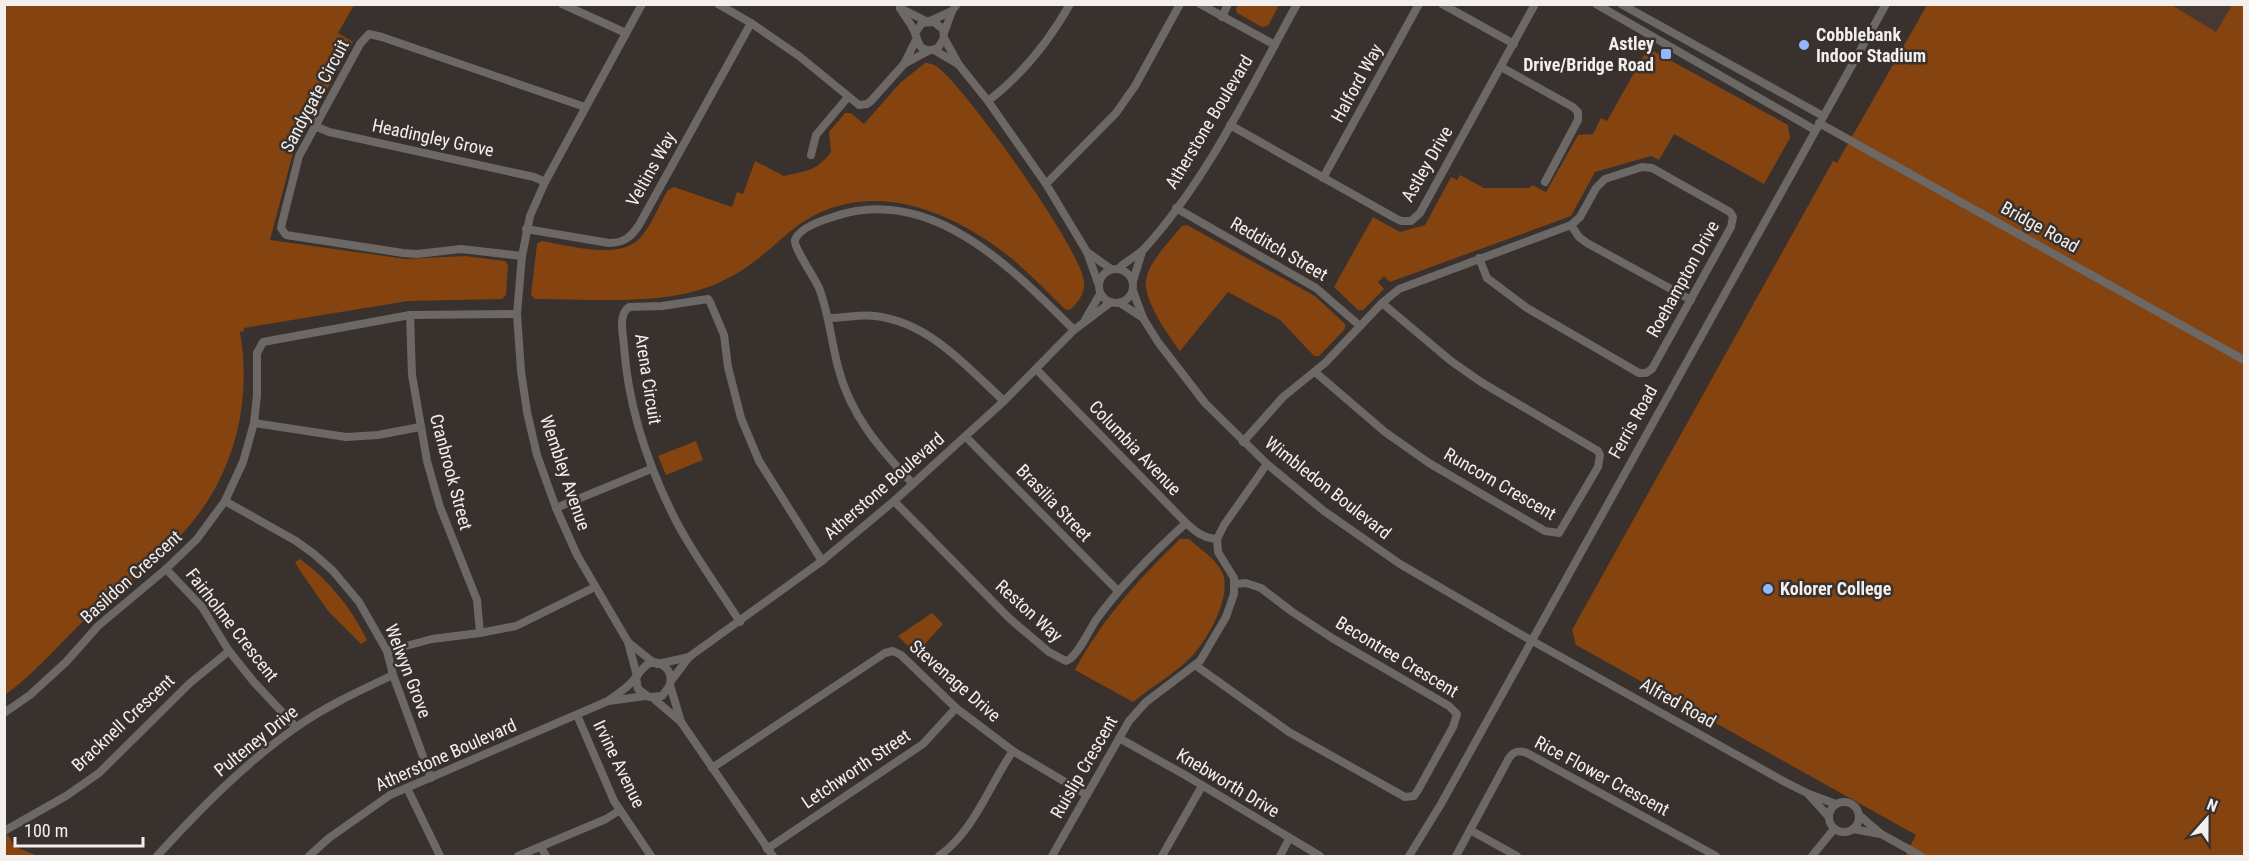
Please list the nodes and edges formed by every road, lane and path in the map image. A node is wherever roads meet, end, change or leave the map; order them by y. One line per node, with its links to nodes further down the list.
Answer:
1 (562, 4): 21 (street)
2 (642, 4): 21 (street, Wembley Avenue)
3 (718, 4): 20 (street)
4 (1070, 4): 31 (street)
5 (1180, 4): 40 (street)
6 (1200, 4): 18 (street)
7 (1228, 4): 18 (street)
8 (1297, 4): 24 (street, Atherstone Boulevard)
9 (1419, 4): 37 (street, Halford Way)
10 (1442, 4): 25 (street)
11 (1535, 4): 25 (street, Astley Drive)
12 (1596, 4): 33 (street, Bridge Road)
13 (1621, 4): 16 (street, Bridge Road)
14 (1886, 4): 33 (street, Ferris Road)
15 (898, 6): 19 (street); 23 (street)
16 (1632, 7): 33 (street, Bridge Road)
17 (954, 8): 19 (street); 22 (street)
18 (1222, 17): 24 (street)
19 (928, 21): 22 (street); 23 (street)
20 (751, 23): 30 (street); 43 (street, Veltins Way)
21 (626, 33): 32 (street, Wembley Avenue)
22 (944, 35): 26 (street); 28 (street)
23 (915, 37): 26 (street); 27 (street)
24 (1275, 45): 34 (street, Atherstone Boulevard)
25 (1514, 45): 29 (street, Astley Drive)
26 (932, 50): 27 (street); 28 (street)
27 (904, 64): 30 (street)
28 (959, 65): 31 (street)
29 (1501, 67): 37 (street, Astley Drive); 39 (street)
30 (848, 97): 36 (street)
31 (988, 101): 40 (street)
32 (585, 108): 35 (street, Sandygate Circuit); 38 (street, Wembley Avenue)
33 (1819, 123): 63 (street, Bridge Road); 86 (street, Ferris Road)
34 (1230, 125): 37 (street, Astley Drive); 41 (street, Atherstone Boulevard)
35 (315, 126): 38 (street, Headingley Grove); 46 (street, Sandygate Circuit)
36 (811, 155)
37 (1323, 178)
38 (544, 182): 43 (street, Wembley Avenue)
39 (1545, 182)
40 (1046, 184): 45 (street)
41 (1176, 208): 44 (street, Atherstone Boulevard); 61 (street, Redditch Street)
42 (1571, 225): 47 (street); 53 (street); 53 (street, Roehampton Drive)
43 (526, 229): 46 (street, Wembley Avenue)
44 (1142, 251): 48 (street, Atherstone Boulevard); 49 (street, Atherstone Boulevard)
45 (1087, 252): 48 (street); 50 (street)
46 (522, 256): 56 (street, Wembley Avenue)
47 (1479, 258): 53 (street, Roehampton Drive); 55 (street)
48 (1115, 268): 49 (street); 50 (street)
49 (1133, 281): 51 (street)
50 (1098, 283): 52 (street)
51 (1132, 291): 54 (street); 59 (street, Wimbledon Boulevard)
52 (1100, 294): 54 (street); 60 (street, Atherstone Boulevard)
53 (1691, 300)
54 (1115, 303): 59 (street, Wimbledon Boulevard); 60 (street, Atherstone Boulevard)
55 (1382, 303): 61 (street); 65 (street, Runcorn Crescent)
56 (518, 314): 57 (street, Basildon Crescent); 76 (street, Wembley Avenue)
57 (410, 315): 67 (street, Basildon Crescent); 68 (street, Cranbrook Street)
58 (829, 318): 62 (street); 66 (street); 73 (street)
59 (1143, 318): 70 (street, Wimbledon Boulevard)
60 (1084, 320): 62 (street, Atherstone Boulevard)
61 (1360, 326): 65 (street)
62 (1074, 330): 64 (street, Atherstone Boulevard)
63 (2244, 360)
64 (1036, 369): 66 (street, Atherstone Boulevard); 77 (street, Columbia Avenue)
65 (1315, 372): 70 (street)
66 (1004, 401): 69 (street, Atherstone Boulevard)
67 (254, 423): 68 (street); 74 (street, Basildon Crescent)
68 (420, 427): 85 (street, Cranbrook Street)
69 (966, 437): 73 (street, Atherstone Boulevard); 83 (street, Brasilia Street)
70 (1243, 442): 71 (street, Wimbledon Boulevard)
71 (1267, 464): 78 (street); 86 (street, Wimbledon Boulevard)
72 (651, 469): 76 (street); 79 (street, Arena Circuit); 84 (street, Arena Circuit)
73 (913, 484): 75 (street, Atherstone Boulevard)
74 (225, 501): 80 (street, Basildon Crescent); 89 (street, Welwyn Grove)
75 (894, 501): 79 (street, Atherstone Boulevard); 83 (street, Reston Way)
76 (556, 508): 82 (street, Wembley Avenue)
77 (1186, 523): 78 (street, Columbia Avenue); 83 (street, Reston Way)
78 (1217, 539): 81 (street)
79 (822, 561): 84 (street, Atherstone Boulevard)
80 (166, 569): 88 (street, Fairholme Crescent); 99 (street, Basildon Crescent)
81 (1234, 584): 92 (street, Ruislip Crescent); 92 (street, Becontree Crescent)
82 (595, 587): 85 (street); 87 (street, Wembley Avenue)
83 (1118, 591)
84 (740, 622): 90 (street, Atherstone Boulevard)
85 (480, 633): 89 (street)
86 (1531, 640): 109 (street, Alfred Road); 135 (street, Ferris Road)
87 (628, 642): 91 (street, Wembley Avenue); 94 (street, Wembley Avenue)
88 (229, 651): 102 (street, Fairholme Crescent); 118 (street, Bracknell Crescent)
89 (387, 651): 93 (street, Welwyn Grove)
90 (689, 657): 91 (street, Atherstone Boulevard); 95 (street, Atherstone Boulevard)
91 (656, 663): 94 (street); 95 (street)
92 (1195, 665): 103 (street, Ruislip Crescent)
93 (393, 675): 102 (street, Pulteney Drive); 106 (street, Welwyn Grove)
94 (636, 677): 96 (street); 97 (street, Atherstone Boulevard)
95 (671, 683): 96 (street); 101 (street)
96 (649, 697): 97 (street, Atherstone Boulevard); 101 (street)
97 (608, 701): 100 (street, Atherstone Boulevard)
98 (956, 708): 104 (street, Stevenage Drive); 105 (street, Stevenage Drive); 122 (street, Letchworth Street)
99 (4, 713)
100 (577, 715): 106 (street, Atherstone Boulevard); 112 (street, Irvine Avenue)
101 (681, 722): 105 (street)
102 (296, 727): 123 (street, Pulteney Drive)
103 (1119, 738): 107 (street, Knebworth Drive); 110 (street, Ruislip Crescent)
104 (1013, 751): 110 (street, Stevenage Drive); 130 (street)
105 (712, 768): 122 (street)
106 (431, 778): 108 (street, Atherstone Boulevard)
107 (1202, 786): 120 (street, Knebworth Drive); 132 (street)
108 (407, 788): 124 (street, Atherstone Boulevard); 125 (street)
109 (1809, 794): 111 (street, Alfred Road); 114 (street, Alfred Road)
110 (1087, 795): 131 (street, Ruislip Crescent)
111 (1836, 804): 113 (street); 114 (street)
112 (620, 810): 121 (street); 128 (street, Irvine Avenue)
113 (1859, 815): 116 (street); 119 (street)
114 (1828, 816): 115 (street)
115 (1834, 829): 116 (street); 139 (street)
116 (1853, 829): 119 (street)
117 (1470, 830): 136 (street, Rice Flower Crescent); 137 (street); 138 (street, Rice Flower Crescent)
118 (4, 831)
119 (1881, 834): 140 (street)
120 (1289, 839): 133 (street); 134 (street, Knebworth Drive)
121 (541, 847): 126 (street); 127 (street)
122 (767, 849): 129 (street)
123 (157, 856)
124 (309, 856)
125 (440, 856)
126 (518, 856)
127 (546, 856)
128 (651, 856)
129 (773, 856)
130 (939, 856)
131 (1052, 856)
132 (1162, 856)
133 (1280, 856)
134 (1320, 856)
135 (1409, 856)
136 (1456, 856)
137 (1517, 856)
138 (1716, 856)
139 (1812, 856)
140 (1921, 856)

